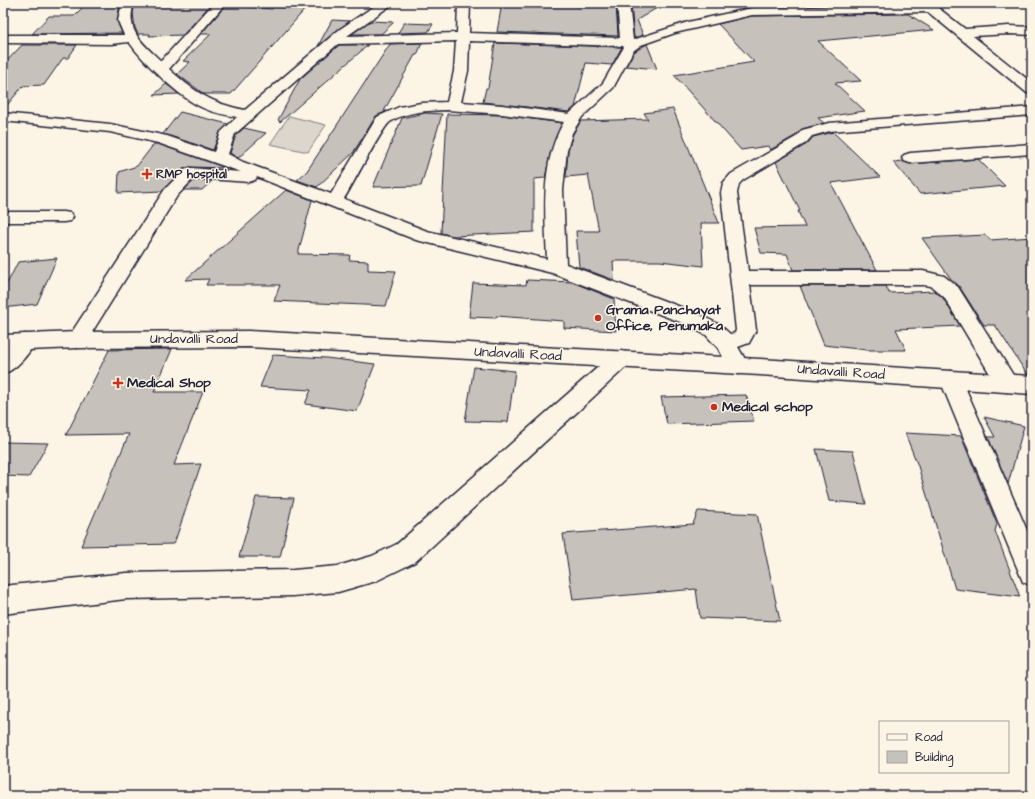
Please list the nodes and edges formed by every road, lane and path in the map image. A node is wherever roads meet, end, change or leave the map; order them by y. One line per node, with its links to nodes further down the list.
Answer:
1 (128, 3): 10 (street)
2 (220, 3): 14 (street)
3 (388, 3): 12 (street)
4 (464, 3): 9 (street)
5 (624, 3): 13 (street)
6 (929, 6): 8 (street); 13 (street)
7 (1032, 31): 8 (street)
8 (962, 33): 15 (street)
9 (462, 37): 12 (street); 13 (street); 16 (street)
10 (131, 38): 11 (street); 14 (street)
11 (3, 39)
12 (336, 40): 18 (street)
13 (628, 44): 20 (street)
14 (161, 69): 18 (street)
15 (1032, 90)
16 (453, 106): 20 (street); 24 (street)
17 (1032, 111): 28 (street)
18 (249, 115): 23 (street)
19 (3, 117): 23 (street)
20 (573, 119): 27 (street)
21 (1032, 149): 22 (street)
22 (910, 158)
23 (278, 179): 24 (street); 29 (street)
24 (334, 202): 27 (street)
25 (64, 216): 26 (street)
26 (3, 217)
27 (557, 268): 32 (street)
28 (739, 278): 32 (street); 37 (street)
29 (77, 340): 30 (street, Undavalli Road); 33 (street, Undavalli Road)
30 (24, 342): 31 (street, Undavalli Road); 34 (street)
31 (3, 343)
32 (726, 344): 35 (street)
33 (621, 360): 35 (street, Undavalli Road); 40 (street)
34 (3, 366)
35 (738, 366): 36 (street, Undavalli Road)
36 (951, 380): 37 (street, Undavalli Road); 39 (street)
37 (1007, 383): 38 (street, Undavalli Road)
38 (1032, 385)
39 (1032, 573)
40 (3, 600)

